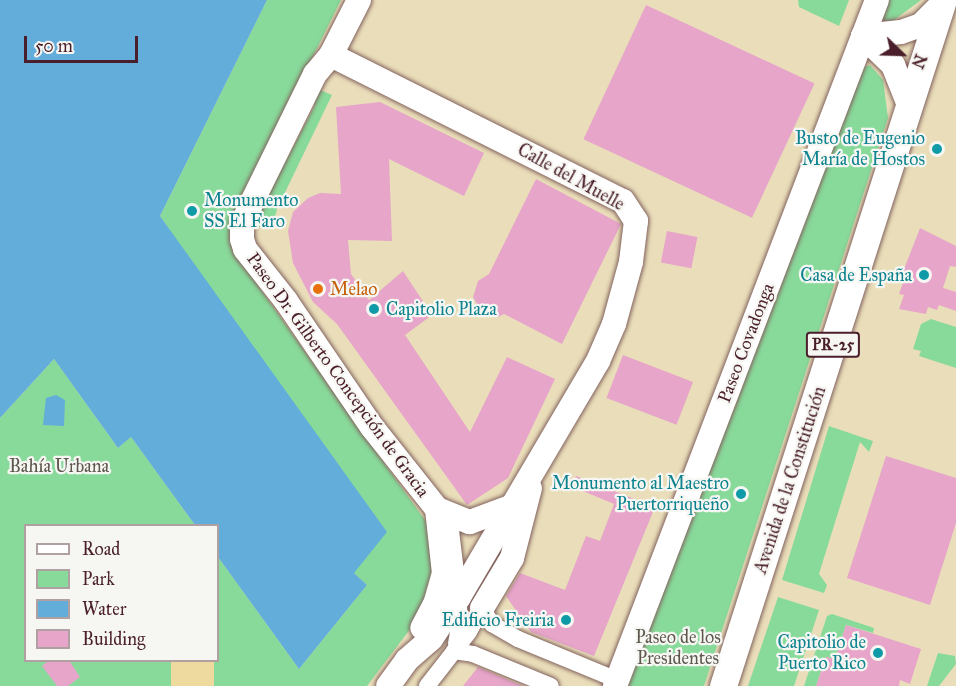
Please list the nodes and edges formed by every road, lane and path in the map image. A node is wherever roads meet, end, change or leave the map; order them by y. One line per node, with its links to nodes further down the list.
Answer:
1 (359, 0): 5 (main road, Paseo Dr. Gilberto Concepción de Gracia)
2 (877, 0): 4 (main road, Paseo Covadonga)
3 (943, 2): 4 (main road); 6 (main road, Avenida de la Constitución / PR-25)
4 (863, 36): 6 (main road); 14 (main road, Paseo Covadonga)
5 (331, 55): 7 (main road, Calle del Muelle); 9 (main road, Paseo Dr. Gilberto Concepción de Gracia)
6 (909, 105): 18 (main road, Avenida de la Constitución / PR-25)
7 (538, 460): 8 (main road, Calle del Muelle); 11 (main road, Calle del Muelle)
8 (510, 507): 9 (main road); 10 (main road, Calle del Muelle)
9 (437, 509): 10 (street); 13 (main road, Paseo Dr. Gilberto Concepción de Gracia)
10 (459, 597): 12 (street); 13 (main road, Calle del Muelle)
11 (482, 608): 12 (street); 14 (street)
12 (454, 651): 16 (street); 17 (street)
13 (407, 660): 15 (main road)
14 (616, 683)
15 (388, 686)
16 (427, 686)
17 (551, 686)
18 (723, 686)

